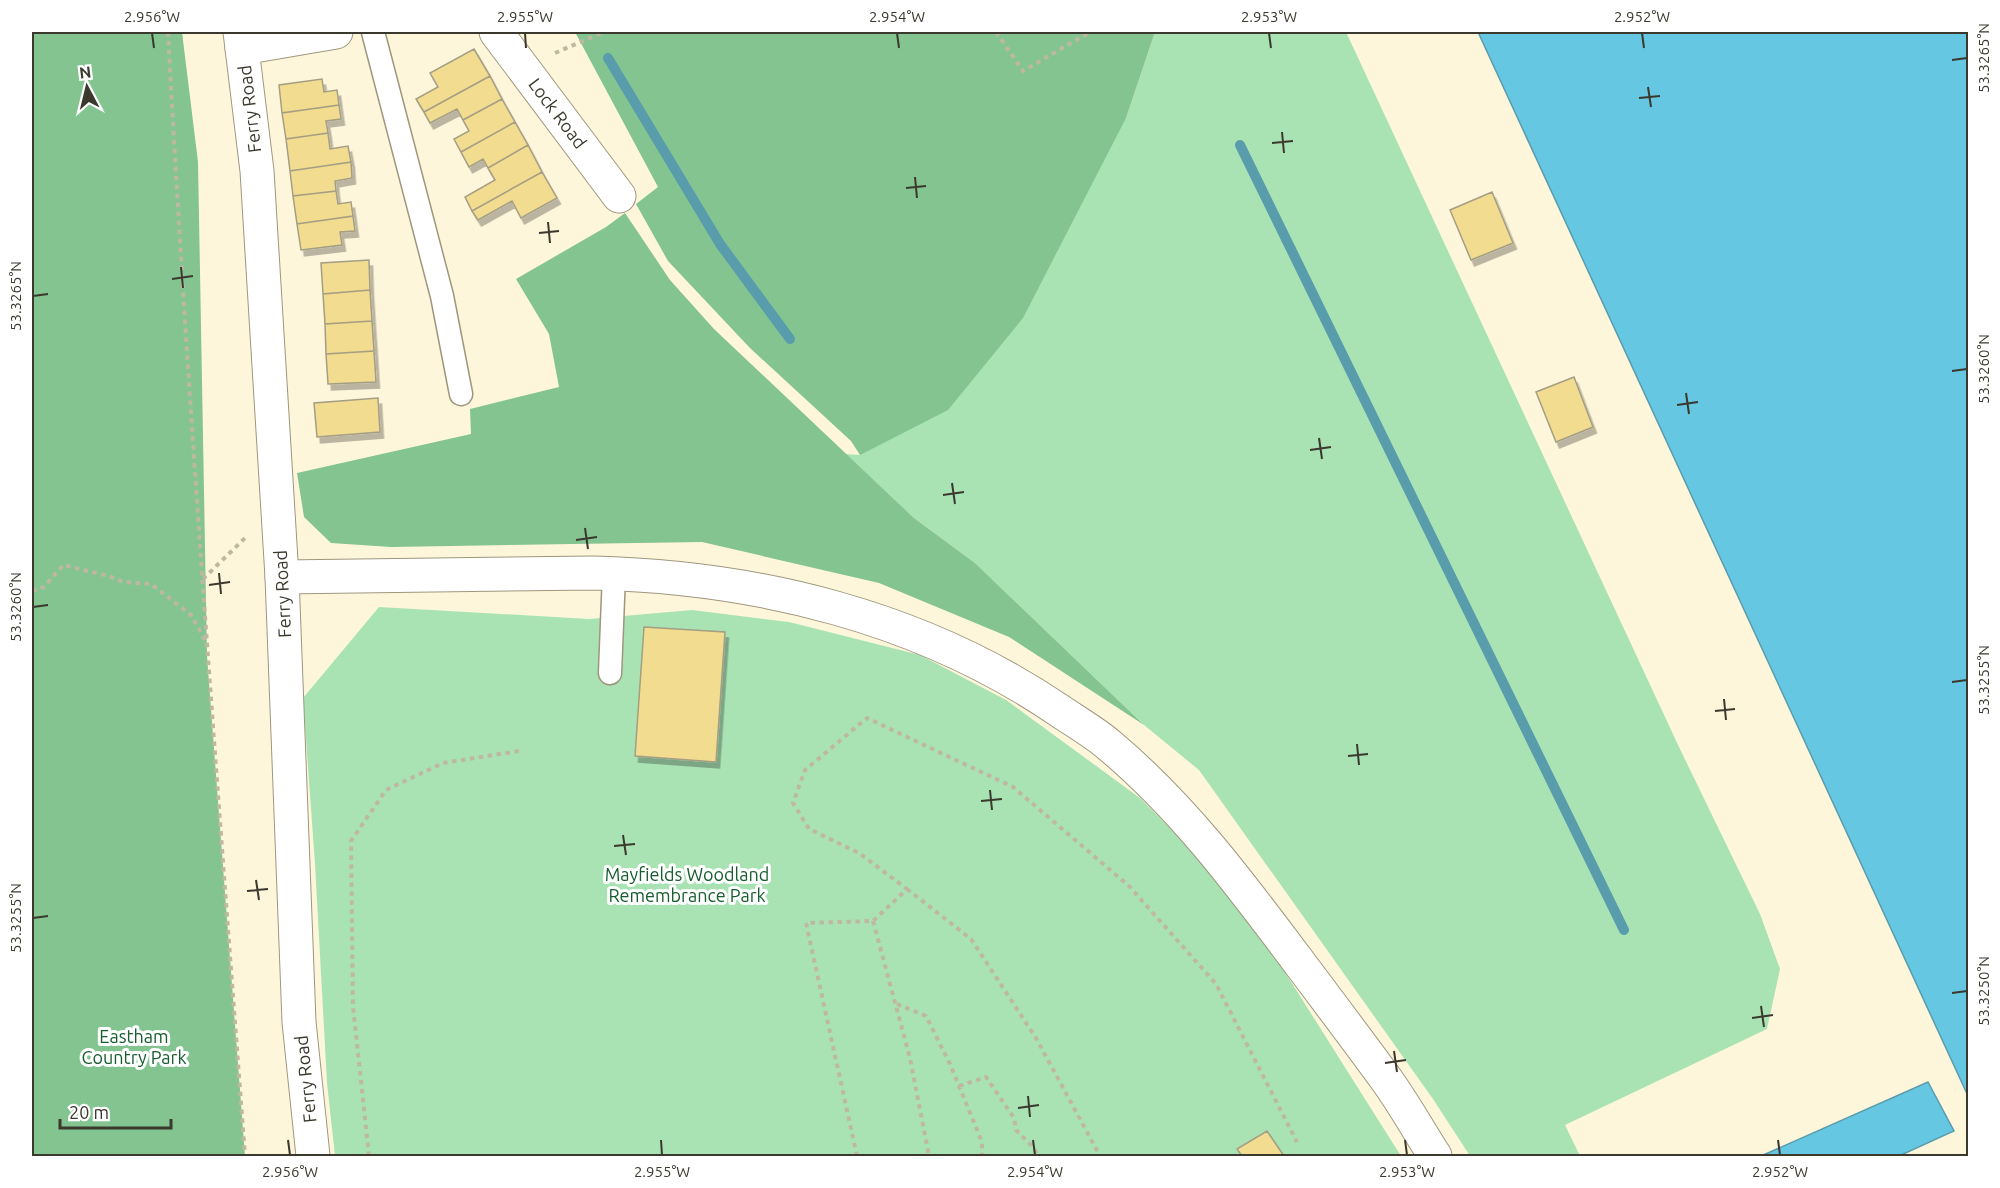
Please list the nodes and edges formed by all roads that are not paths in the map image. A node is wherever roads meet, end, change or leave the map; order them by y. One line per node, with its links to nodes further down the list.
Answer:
1 (336, 32): 4 (street)
2 (373, 32): 6 (lane)
3 (496, 32): 5 (street, Lock Road)
4 (241, 40): 8 (street, Ferry Road)
5 (619, 196)
6 (461, 394)
7 (615, 574): 8 (street); 9 (lane); 11 (street)
8 (282, 577): 10 (street, Ferry Road)
9 (610, 673)
10 (313, 1156)
11 (1436, 1156)

